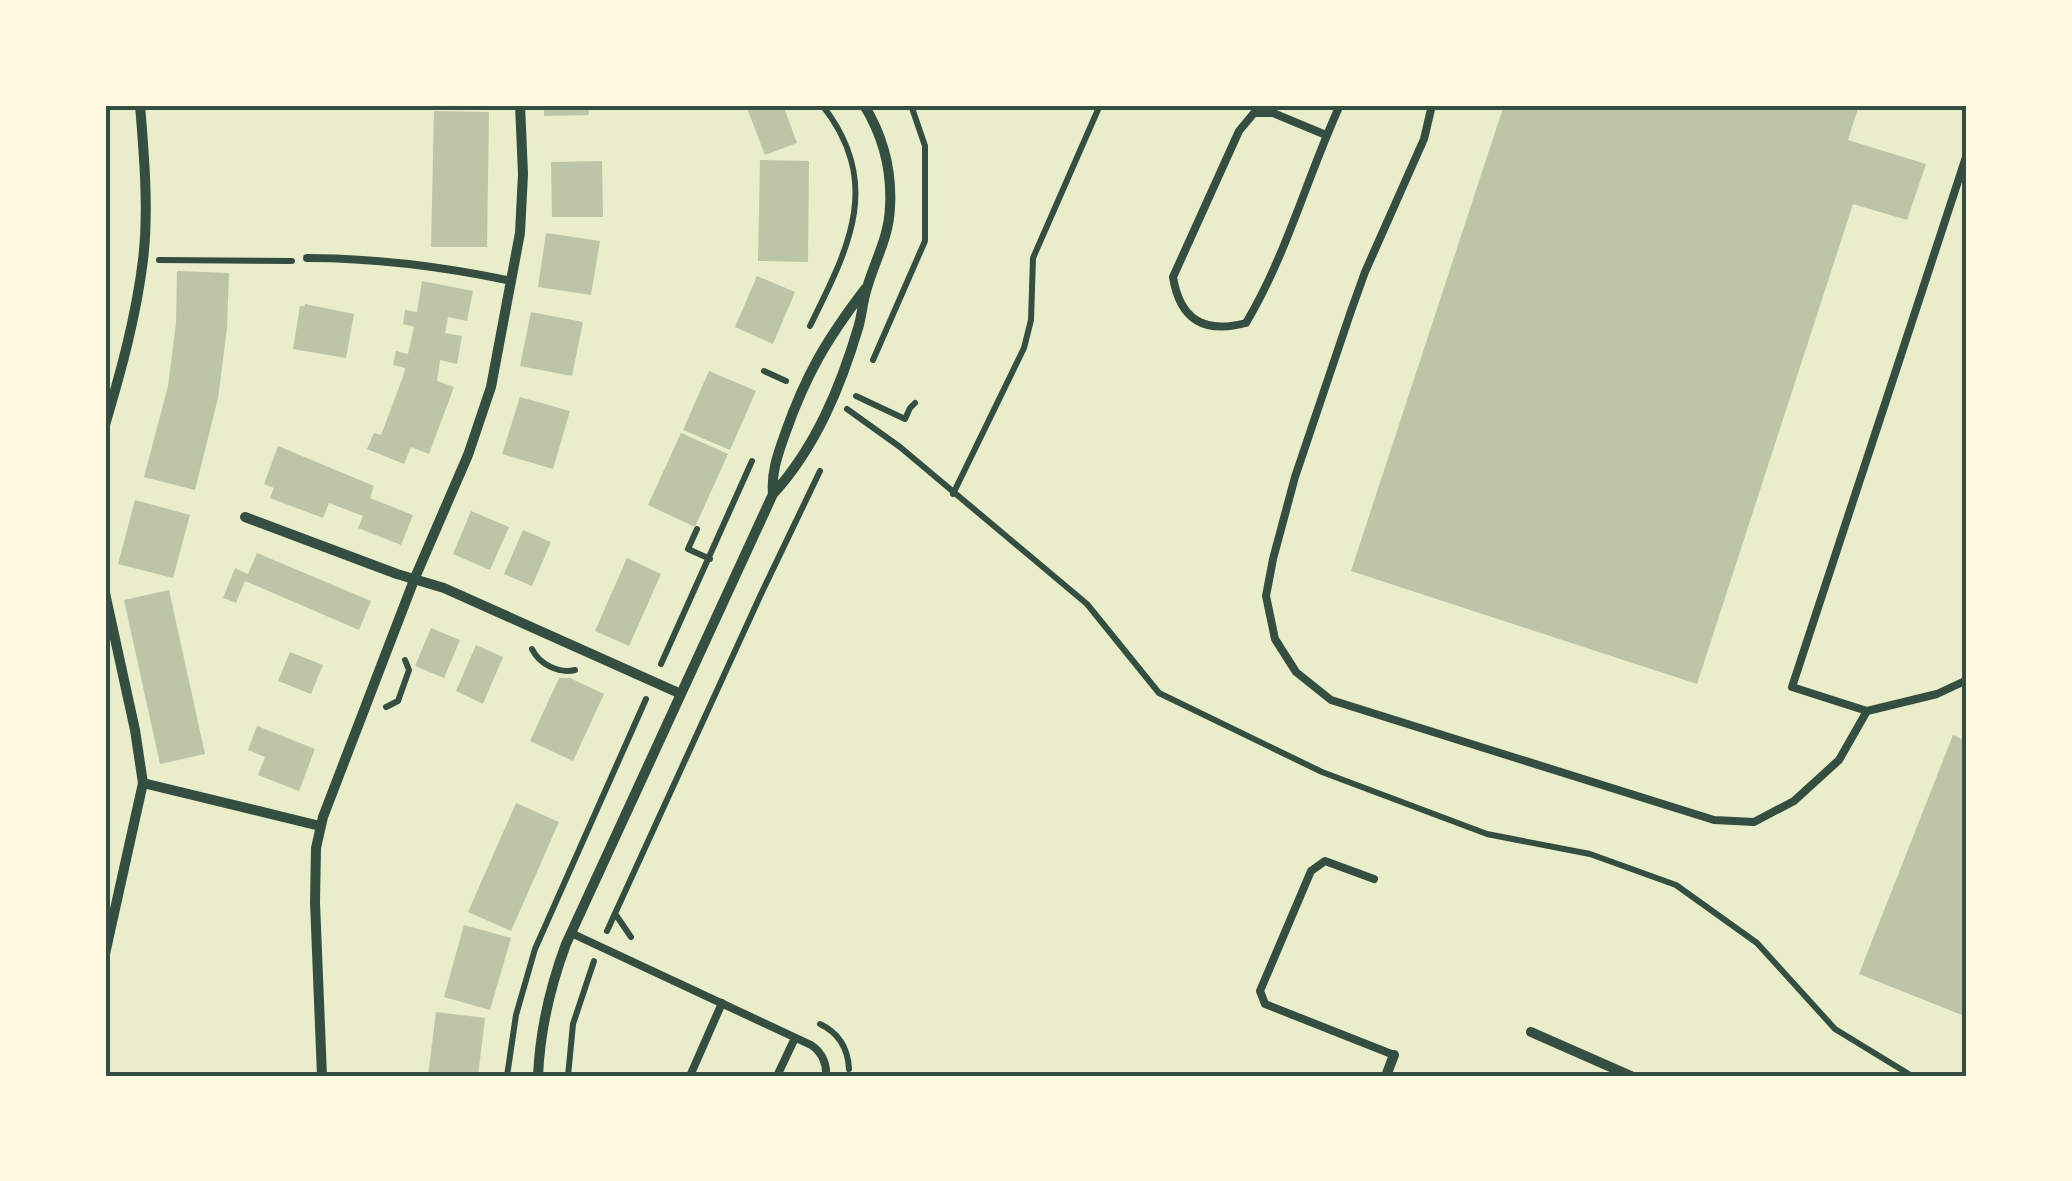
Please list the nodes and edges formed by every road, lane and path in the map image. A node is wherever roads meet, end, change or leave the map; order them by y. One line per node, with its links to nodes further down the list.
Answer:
1 (140, 105): 12 (street)
2 (520, 105): 13 (street)
3 (822, 105): 15 (path)
4 (864, 105): 14 (street)
5 (911, 105): 16 (path)
6 (1100, 105): 28 (path)
7 (1340, 105): 9 (lane)
8 (1432, 105): 44 (lane)
9 (1326, 136): 9 (lane)
10 (1967, 154): 44 (lane)
11 (307, 258): 12 (path); 13 (lane)
12 (143, 260): 23 (street)
13 (512, 281): 32 (street)
14 (867, 286): 27 (street); 27 (street)
15 (808, 330)
16 (872, 361)
17 (787, 370): 19 (path)
18 (764, 372): 19 (path)
19 (782, 380): 20 (path)
20 (777, 393)
21 (916, 402): 22 (path)
22 (850, 410): 24 (path); 28 (path)
23 (105, 425)
24 (842, 427)
25 (756, 450): 31 (path)
26 (826, 460): 50 (path)
27 (773, 494): 41 (street)
28 (953, 494): 65 (path)
29 (245, 517): 32 (street)
30 (697, 529): 31 (path)
31 (710, 559): 37 (path)
32 (414, 580): 39 (street); 47 (street)
33 (105, 592): 46 (street)
34 (529, 644): 38 (path)
35 (406, 653): 43 (path)
36 (647, 654): 37 (path)
37 (664, 656): 39 (path)
38 (582, 670)
39 (654, 680): 41 (street); 45 (path)
40 (1967, 680): 44 (lane)
41 (680, 694): 49 (street)
42 (635, 704): 45 (path)
43 (384, 710)
44 (1867, 710)
45 (638, 716): 57 (path)
46 (143, 783): 47 (street); 51 (street)
47 (320, 826): 56 (street)
48 (1374, 879): 55 (lane)
49 (571, 934): 50 (lane); 58 (street)
50 (600, 947): 52 (lane); 59 (path)
51 (105, 954)
52 (722, 1004): 54 (lane); 60 (lane)
53 (1531, 1032): 64 (street)
54 (795, 1038): 61 (lane); 62 (lane)
55 (1394, 1055): 63 (street)
56 (322, 1076)
57 (507, 1076)
58 (538, 1076)
59 (568, 1076)
60 (690, 1076)
61 (777, 1076)
62 (826, 1076)
63 (1386, 1076)
64 (1631, 1076)
65 (1912, 1076)

